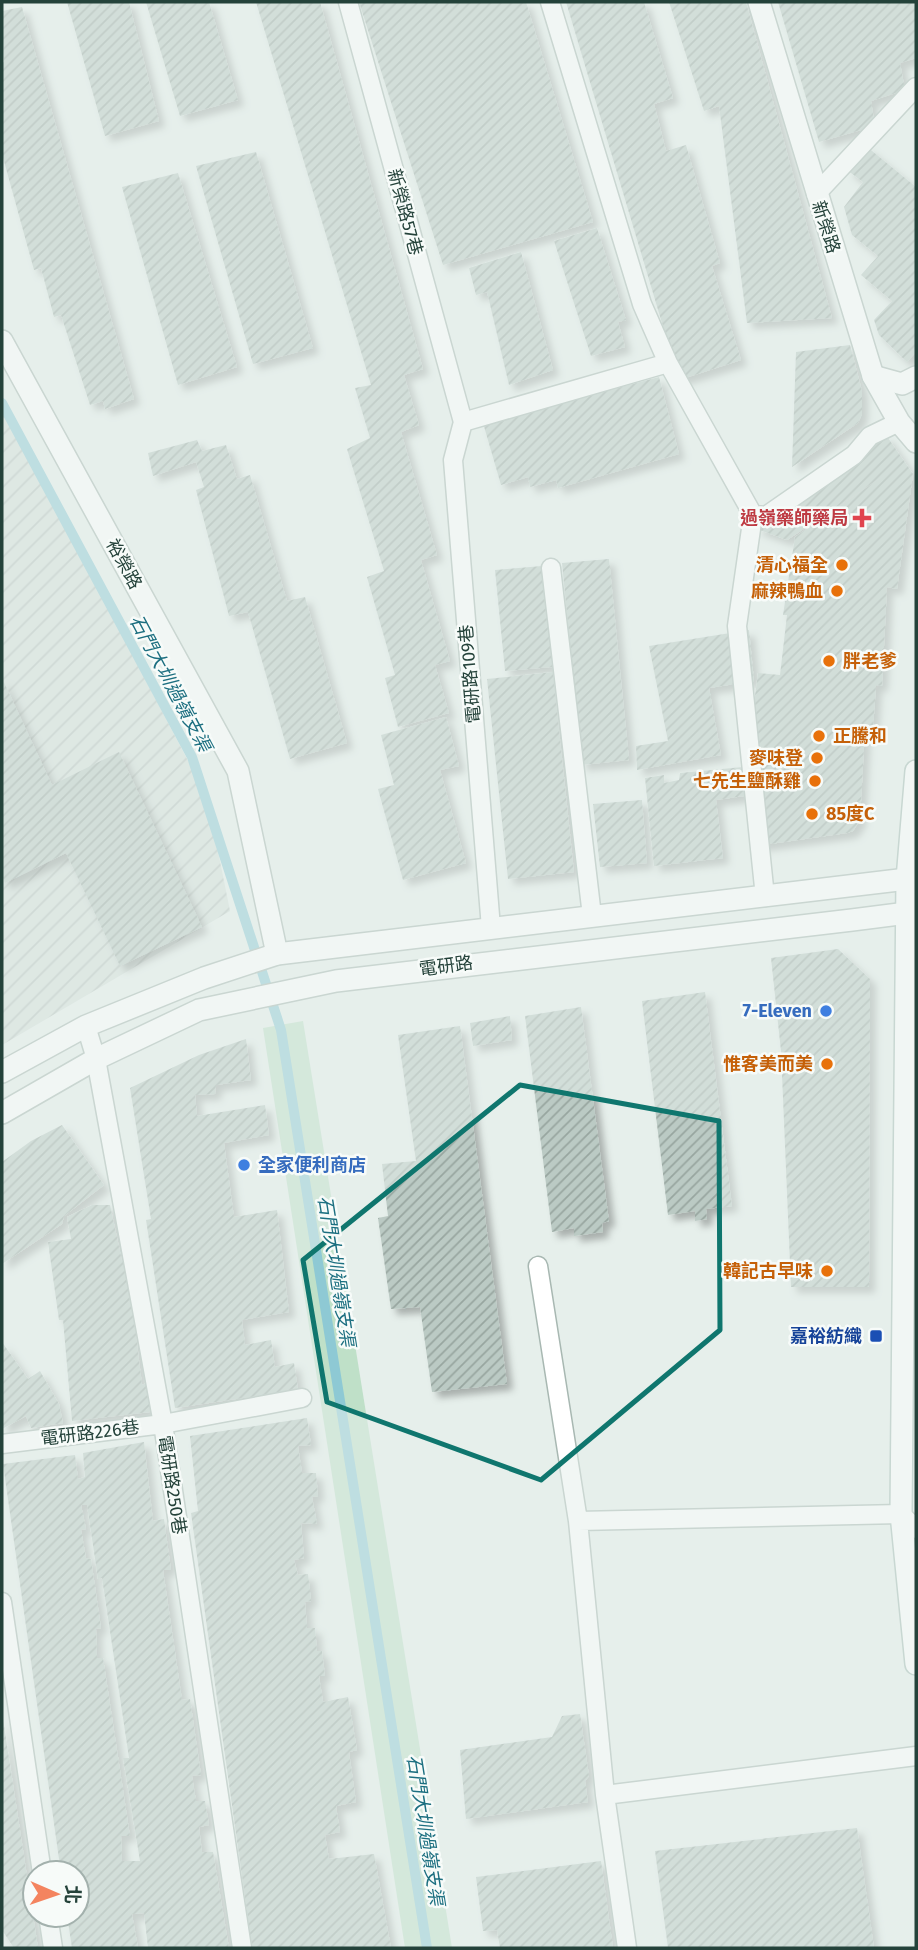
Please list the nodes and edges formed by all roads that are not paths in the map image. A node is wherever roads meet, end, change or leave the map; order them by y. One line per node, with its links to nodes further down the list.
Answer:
1 (348, 2): 10 (lane, 新榮路57巷)
2 (550, 2): 7 (lane)
3 (759, 2): 5 (street, 新榮路)
4 (916, 87): 5 (lane)
5 (816, 194): 8 (street, 新榮路)
6 (2, 341): 21 (street, 裕榮路)
7 (668, 363): 10 (lane); 13 (lane)
8 (873, 376): 9 (street); 11 (street, 新榮路)
9 (916, 377)
10 (463, 422): 20 (lane, 電研路109巷)
11 (899, 422): 12 (street, 新榮路); 13 (lane)
12 (916, 442)
13 (753, 515): 17 (lane)
14 (551, 568): 19 (lane)
15 (916, 771): 16 (street)
16 (912, 880): 17 (street, 電研路); 18 (street)
17 (765, 897): 19 (street, 電研路)
18 (912, 910): 23 (street, 電研路); 30 (street)
19 (592, 916): 20 (street, 電研路)
20 (491, 928): 21 (street, 電研路)
21 (277, 954): 22 (street, 電研路)
22 (86, 1026): 23 (lane, 電研路250巷); 24 (street, 電研路)
23 (96, 1059): 25 (street, 電研路); 28 (lane, 電研路250巷)
24 (2, 1072)
25 (2, 1113)
26 (538, 1266): 31 (lane)
27 (302, 1398): 28 (lane, 電研路226巷)
28 (163, 1424): 29 (lane, 電研路226巷); 40 (lane, 電研路250巷)
29 (2, 1444)
30 (901, 1514): 31 (lane); 32 (lane); 34 (street)
31 (578, 1521): 36 (lane)
32 (916, 1529)
33 (2, 1602): 37 (lane)
34 (916, 1664)
35 (916, 1756): 36 (lane)
36 (605, 1796): 41 (lane)
37 (40, 1859)
38 (50, 1929): 39 (lane)
39 (53, 1948)
40 (242, 1948)
41 (627, 1948)

